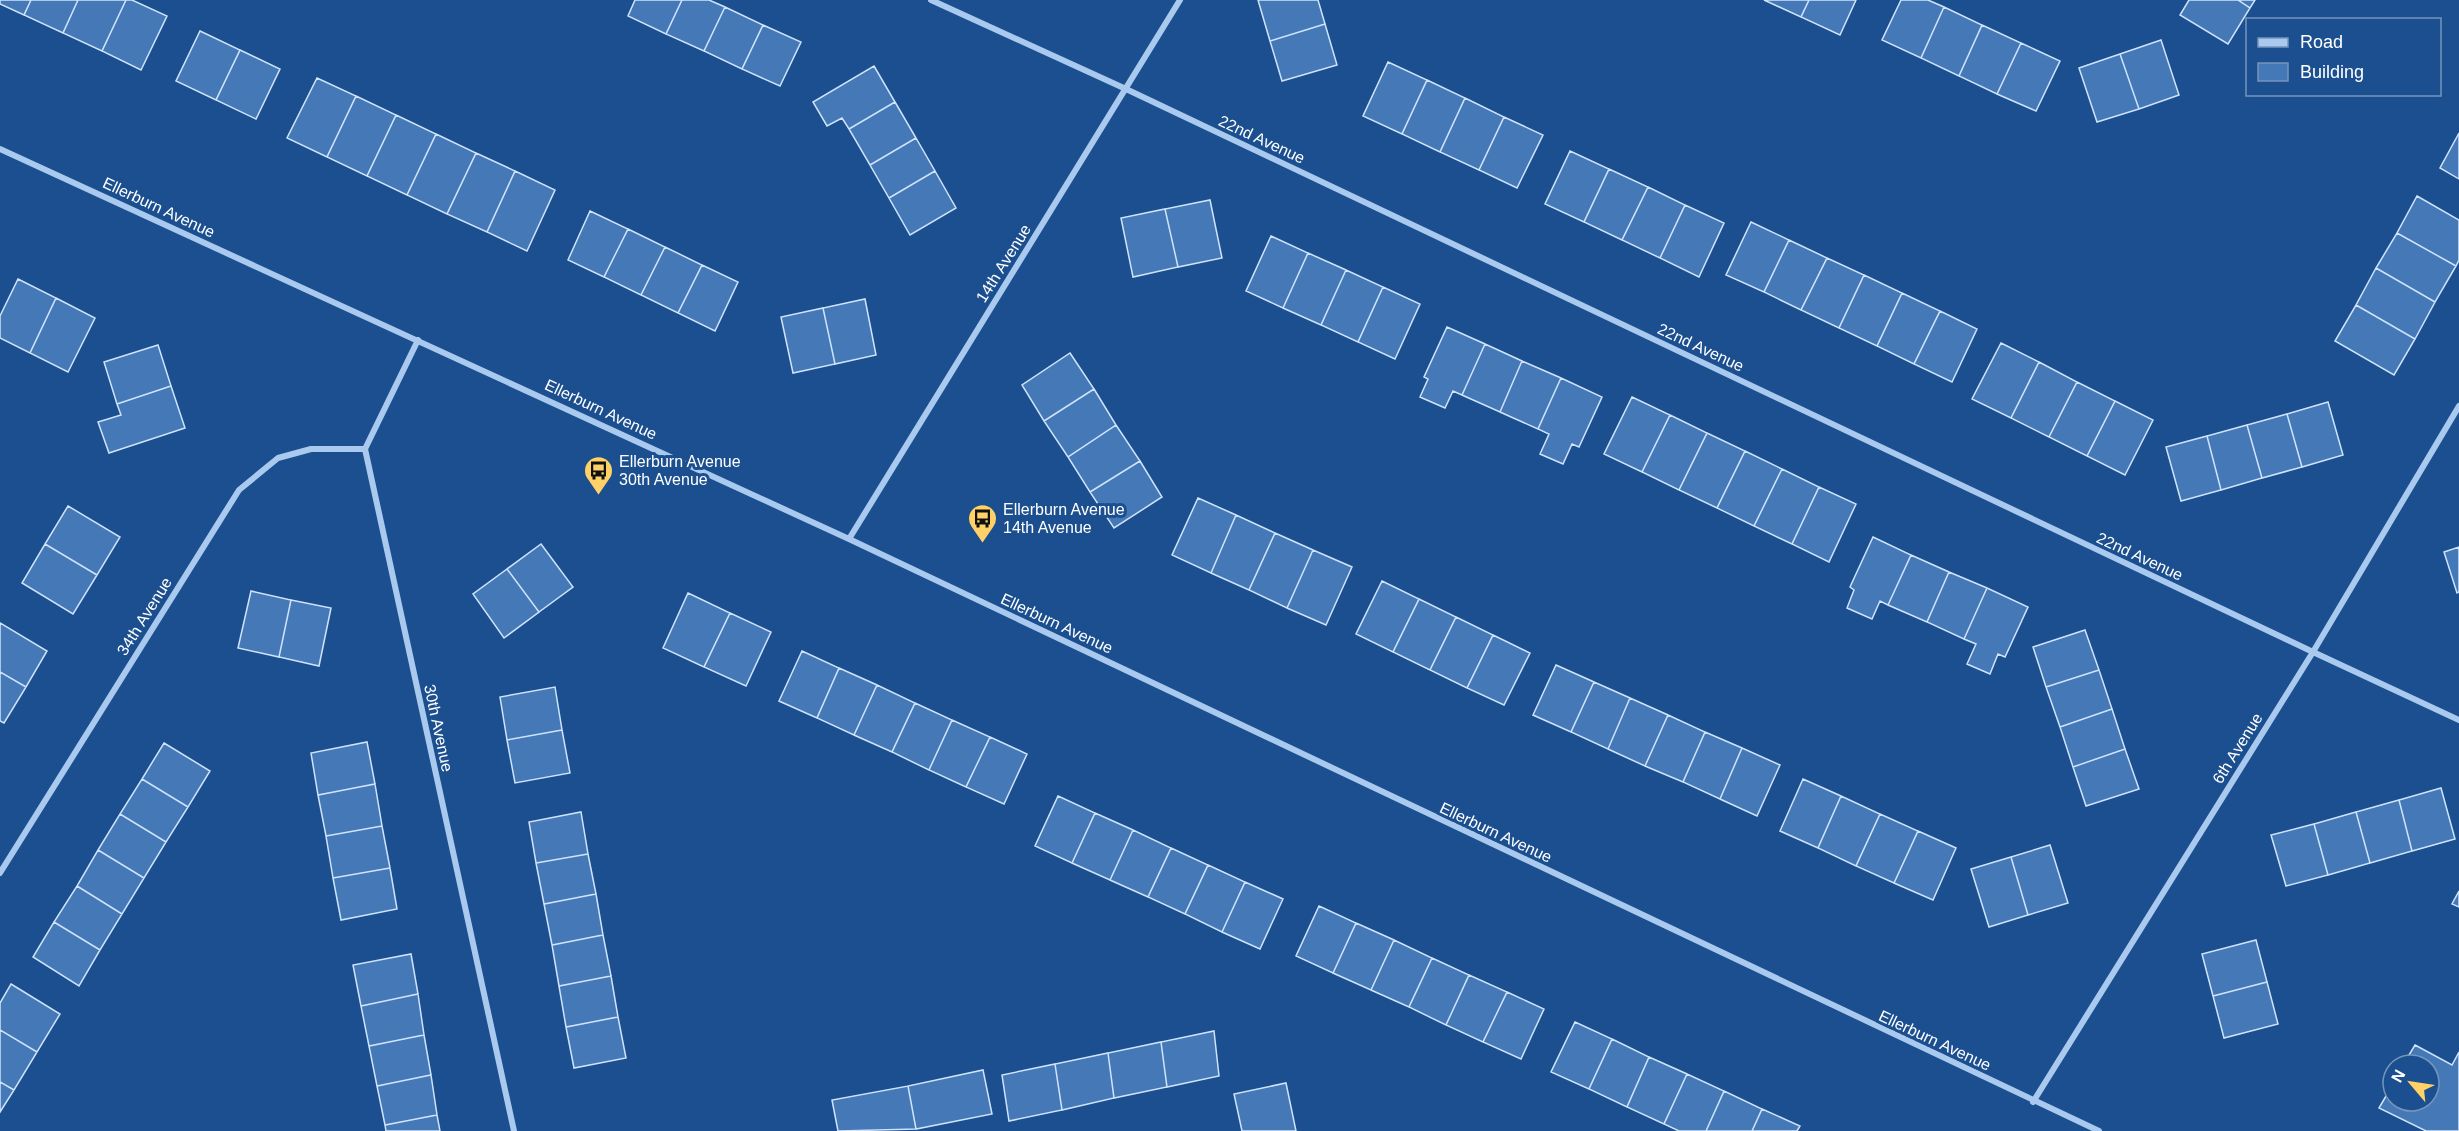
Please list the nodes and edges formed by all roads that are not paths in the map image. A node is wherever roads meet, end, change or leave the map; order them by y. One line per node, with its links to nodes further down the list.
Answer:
1 (931, 0): 3 (street, 22nd Avenue)
2 (1180, 0): 3 (street, 14th Avenue)
3 (1126, 89): 8 (street, 14th Avenue); 9 (street, 22nd Avenue)
4 (0, 149): 5 (street, Ellerburn Avenue)
5 (418, 339): 7 (street); 8 (street, Ellerburn Avenue)
6 (2459, 406): 9 (street, 6th Avenue)
7 (365, 449): 11 (street, 34th Avenue); 13 (street, 30th Avenue)
8 (849, 539): 12 (street, Ellerburn Avenue)
9 (2313, 652): 10 (street, 22nd Avenue); 12 (street, 6th Avenue)
10 (2459, 720)
11 (0, 873)
12 (2033, 1102): 14 (street, Ellerburn Avenue)
13 (514, 1131)
14 (2099, 1131)

